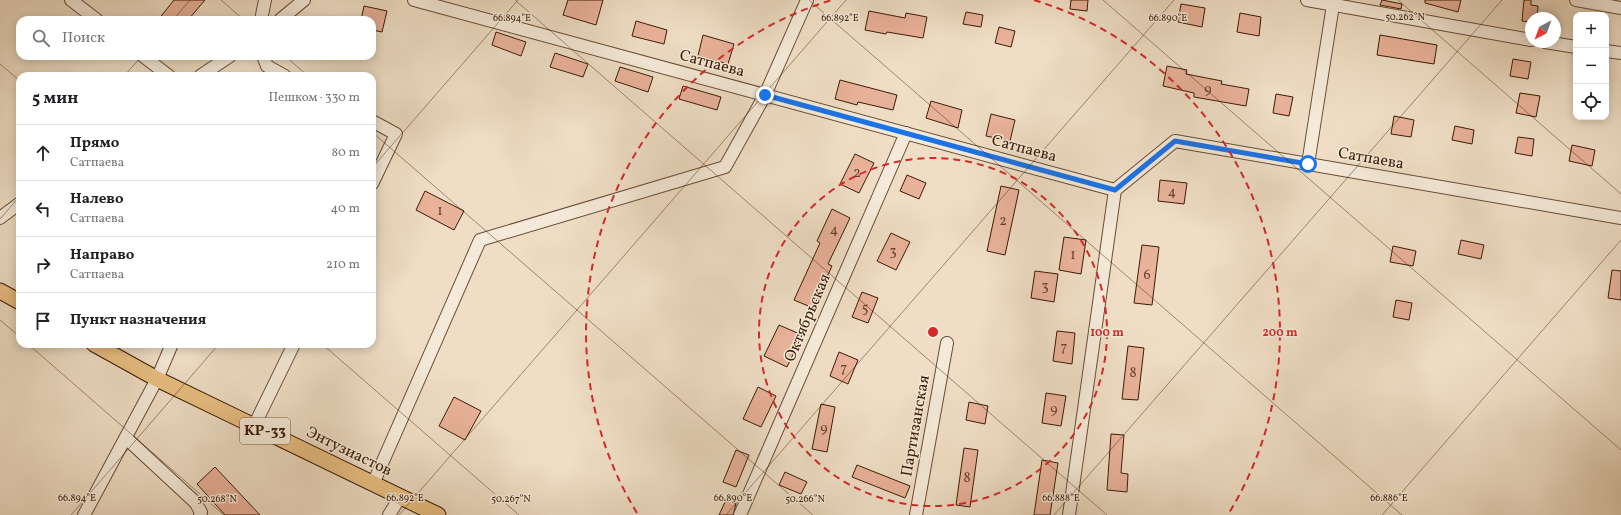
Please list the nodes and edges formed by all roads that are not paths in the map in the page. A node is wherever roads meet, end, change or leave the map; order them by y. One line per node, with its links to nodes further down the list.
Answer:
1 (71, 0): 10 (street)
2 (265, 0): 11 (street)
3 (304, 0): 12 (street)
4 (414, 0): 24 (street, Сатпаева)
5 (806, 0): 24 (street)
6 (1307, 0): 8 (street)
7 (1576, 0): 9 (street)
8 (1333, 5): 13 (street); 27 (street)
9 (1621, 8)
10 (92, 16)
11 (262, 16)
12 (285, 16)
13 (1525, 39)
14 (1561, 45): 15 (street)
15 (1573, 47)
16 (1609, 51): 17 (street)
17 (1621, 53)
18 (148, 60): 21 (street)
19 (224, 60): 22 (street)
20 (265, 60): 23 (street)
21 (164, 72)
22 (206, 72)
23 (278, 72)
24 (765, 95): 26 (street, Сатпаева); 42 (street)
25 (376, 123): 28 (street)
26 (906, 133): 29 (street, Сатпаева); 48 (street, Октябрьская)
27 (1308, 164): 29 (street, Сатпаева); 32 (street, Сатпаева)
28 (376, 176)
29 (1115, 190): 50 (street)
30 (16, 206): 31 (street)
31 (0, 218)
32 (1621, 218)
33 (0, 291): 34 (main road)
34 (16, 300)
35 (947, 343): 49 (street, Партизанская)
36 (101, 348): 39 (main road, Энтузиастов / KP-33)
37 (170, 348): 39 (street)
38 (292, 348): 40 (street)
39 (157, 379): 40 (main road, Энтузиастов / KP-33); 41 (street)
40 (254, 426): 42 (main road, Энтузиастов / KP-33)
41 (126, 438): 44 (street); 45 (street)
42 (374, 484): 43 (main road, Энтузиастов / KP-33)
43 (400, 497): 46 (street); 47 (main road, Энтузиастов / KP-33)
44 (84, 515)
45 (200, 515)
46 (388, 515)
47 (438, 515)
48 (740, 515)
49 (916, 515)
50 (1068, 515)

